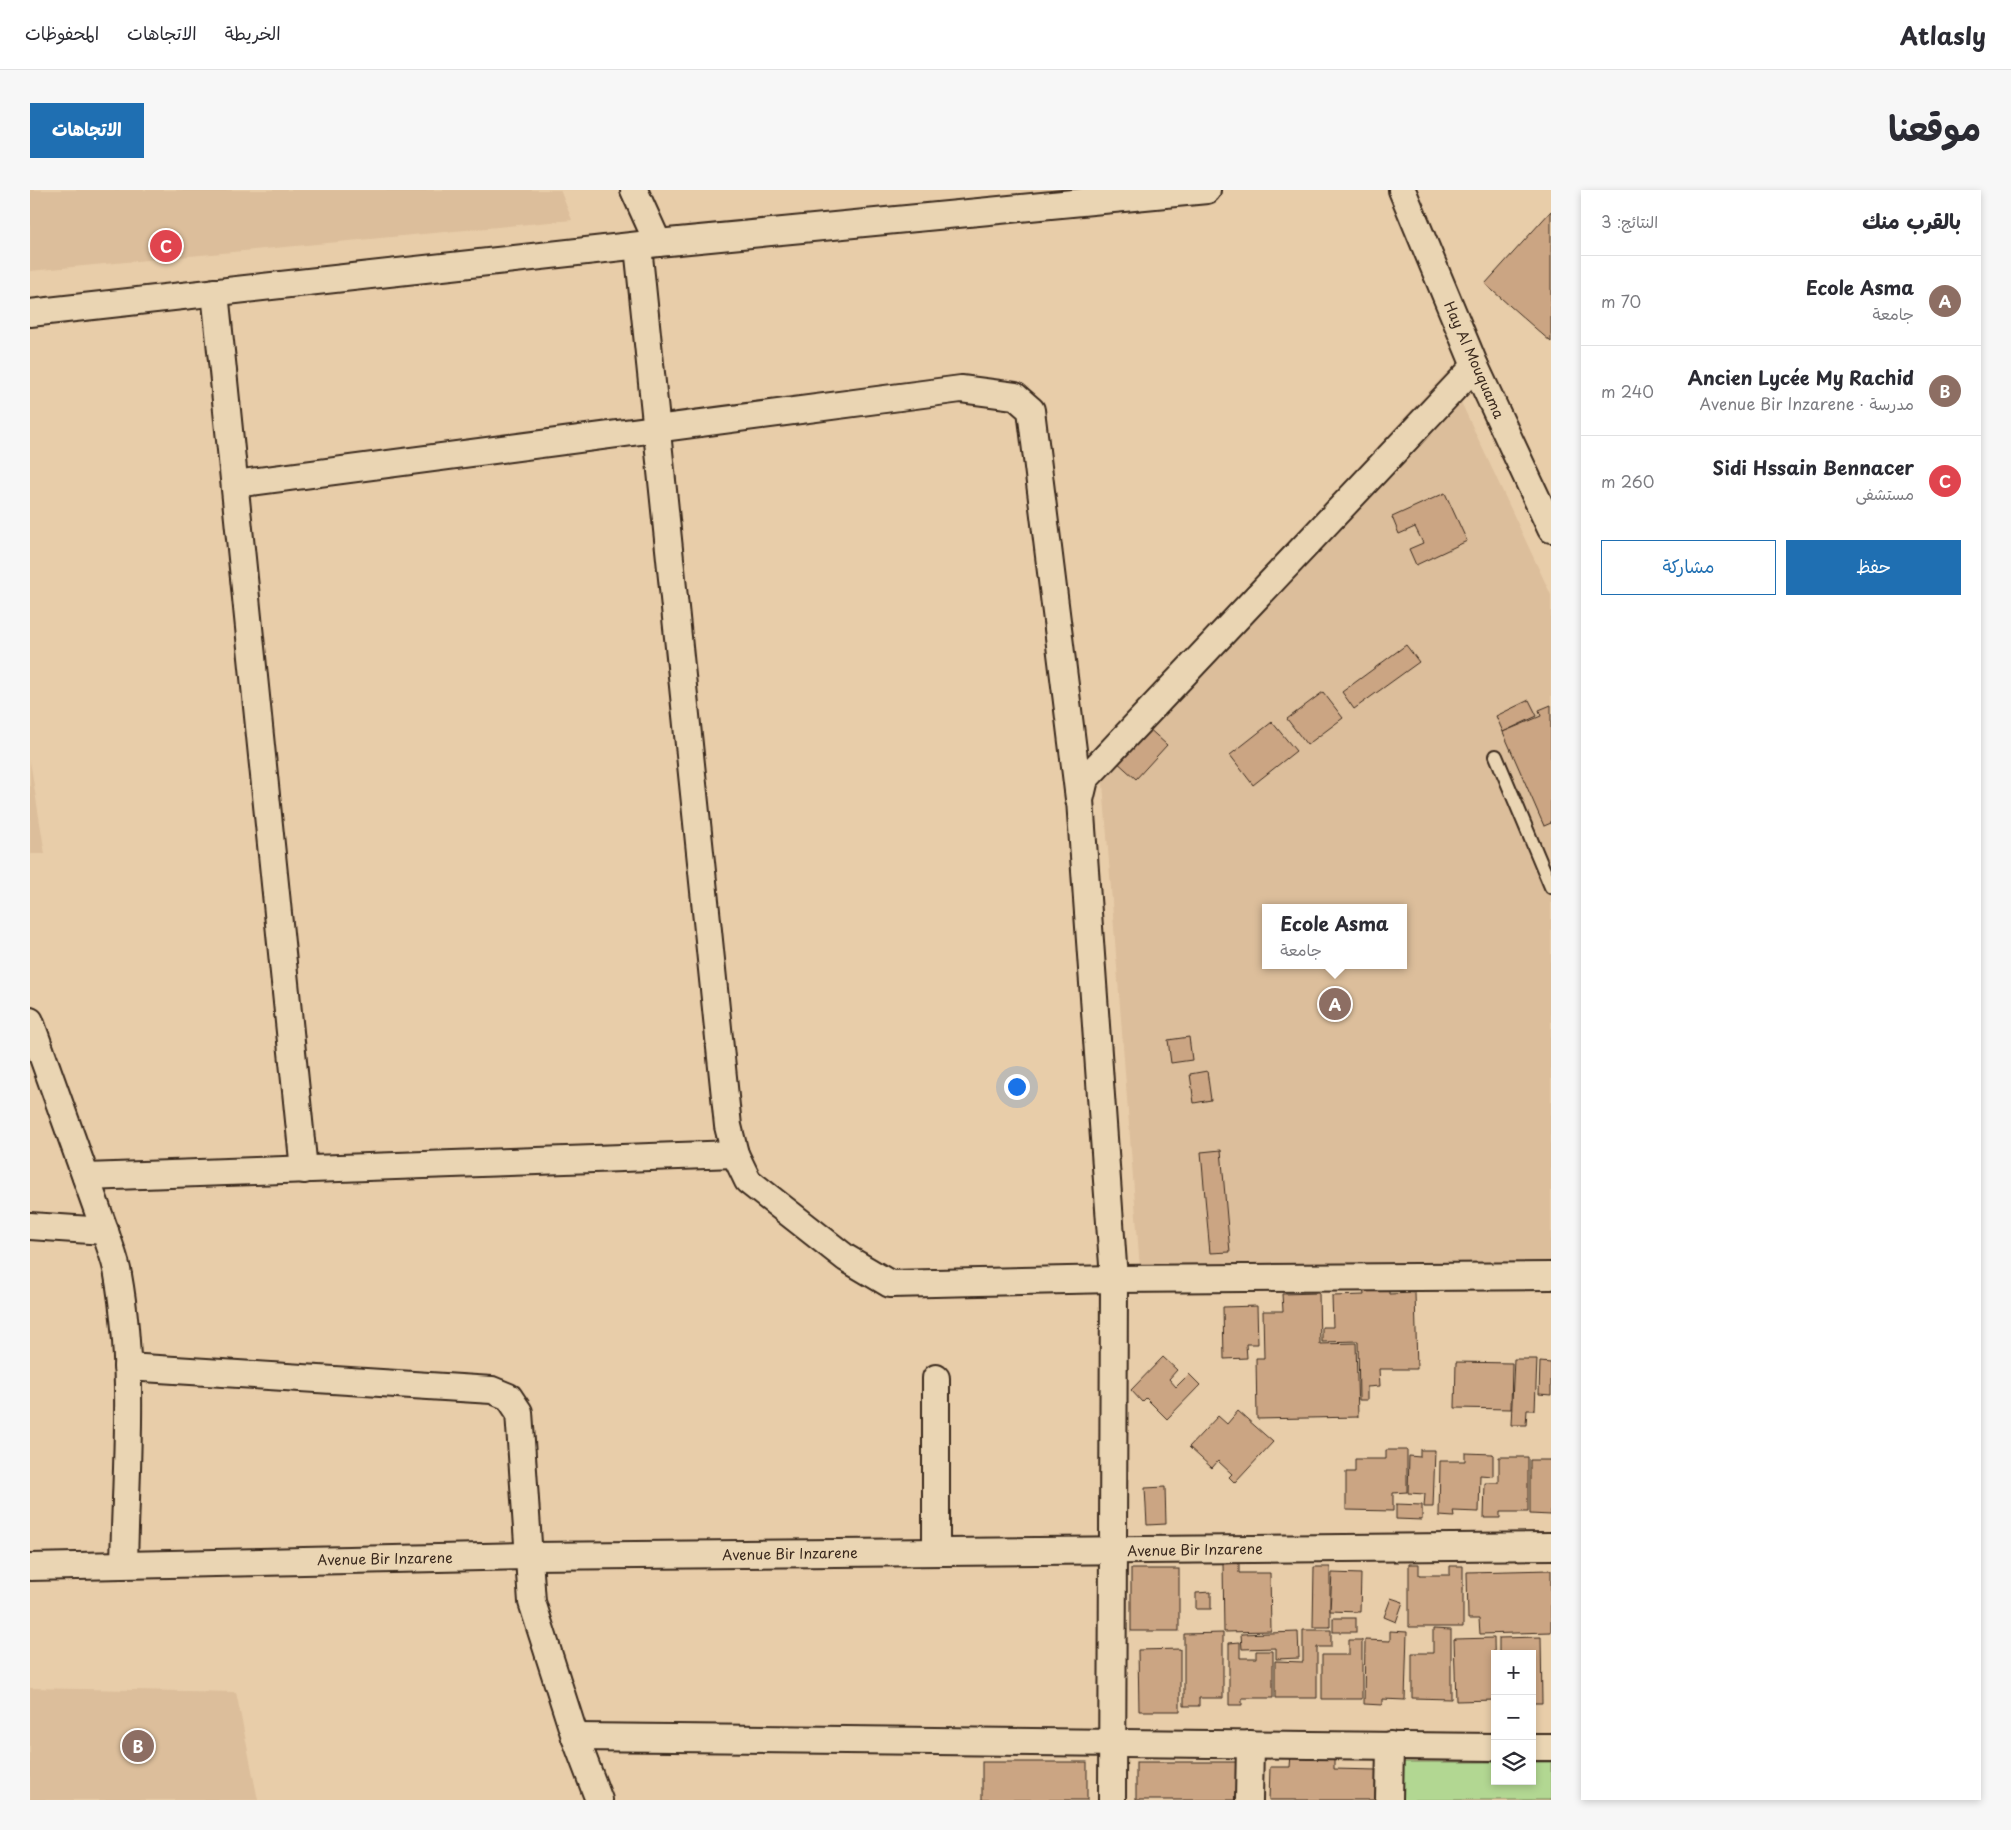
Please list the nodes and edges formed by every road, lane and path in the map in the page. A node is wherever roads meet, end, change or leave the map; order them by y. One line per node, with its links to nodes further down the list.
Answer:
1 (634, 190): 4 (street)
2 (1207, 190): 4 (street)
3 (1402, 190): 7 (street, Hay Al Mouquama)
4 (648, 245): 5 (street); 8 (street)
5 (215, 292): 6 (street); 9 (street)
6 (30, 313)
7 (1475, 366): 10 (street, Hay Al Mouquama); 12 (street)
8 (657, 429): 9 (street); 12 (street); 15 (street)
9 (235, 484): 16 (street)
10 (1551, 529)
11 (1496, 756): 13 (lane)
12 (1080, 800): 21 (street)
13 (1551, 887)
14 (30, 1021): 17 (street)
15 (734, 1154): 16 (street); 21 (street)
16 (304, 1170): 17 (street)
17 (86, 1177): 19 (street)
18 (30, 1226): 19 (street)
19 (105, 1231): 22 (street)
20 (1551, 1276): 21 (street)
21 (1114, 1279): 25 (street)
22 (127, 1368): 27 (street); 28 (street)
23 (936, 1378): 26 (street)
24 (1551, 1546): 25 (street, Avenue Bir Inzarene)
25 (1114, 1551): 26 (street, Avenue Bir Inzarene); 31 (street)
26 (936, 1552): 27 (street, Avenue Bir Inzarene)
27 (529, 1556): 28 (street, Avenue Bir Inzarene); 30 (street)
28 (124, 1564): 29 (street, Avenue Bir Inzarene)
29 (30, 1567)
30 (575, 1737): 31 (street); 37 (street)
31 (1113, 1743): 32 (street); 38 (street)
32 (1250, 1744): 33 (street); 39 (street)
33 (1390, 1746): 34 (street); 40 (street)
34 (1491, 1746)
35 (1536, 1747): 36 (street)
36 (1551, 1747)
37 (599, 1800)
38 (1112, 1800)
39 (1249, 1800)
40 (1389, 1800)

